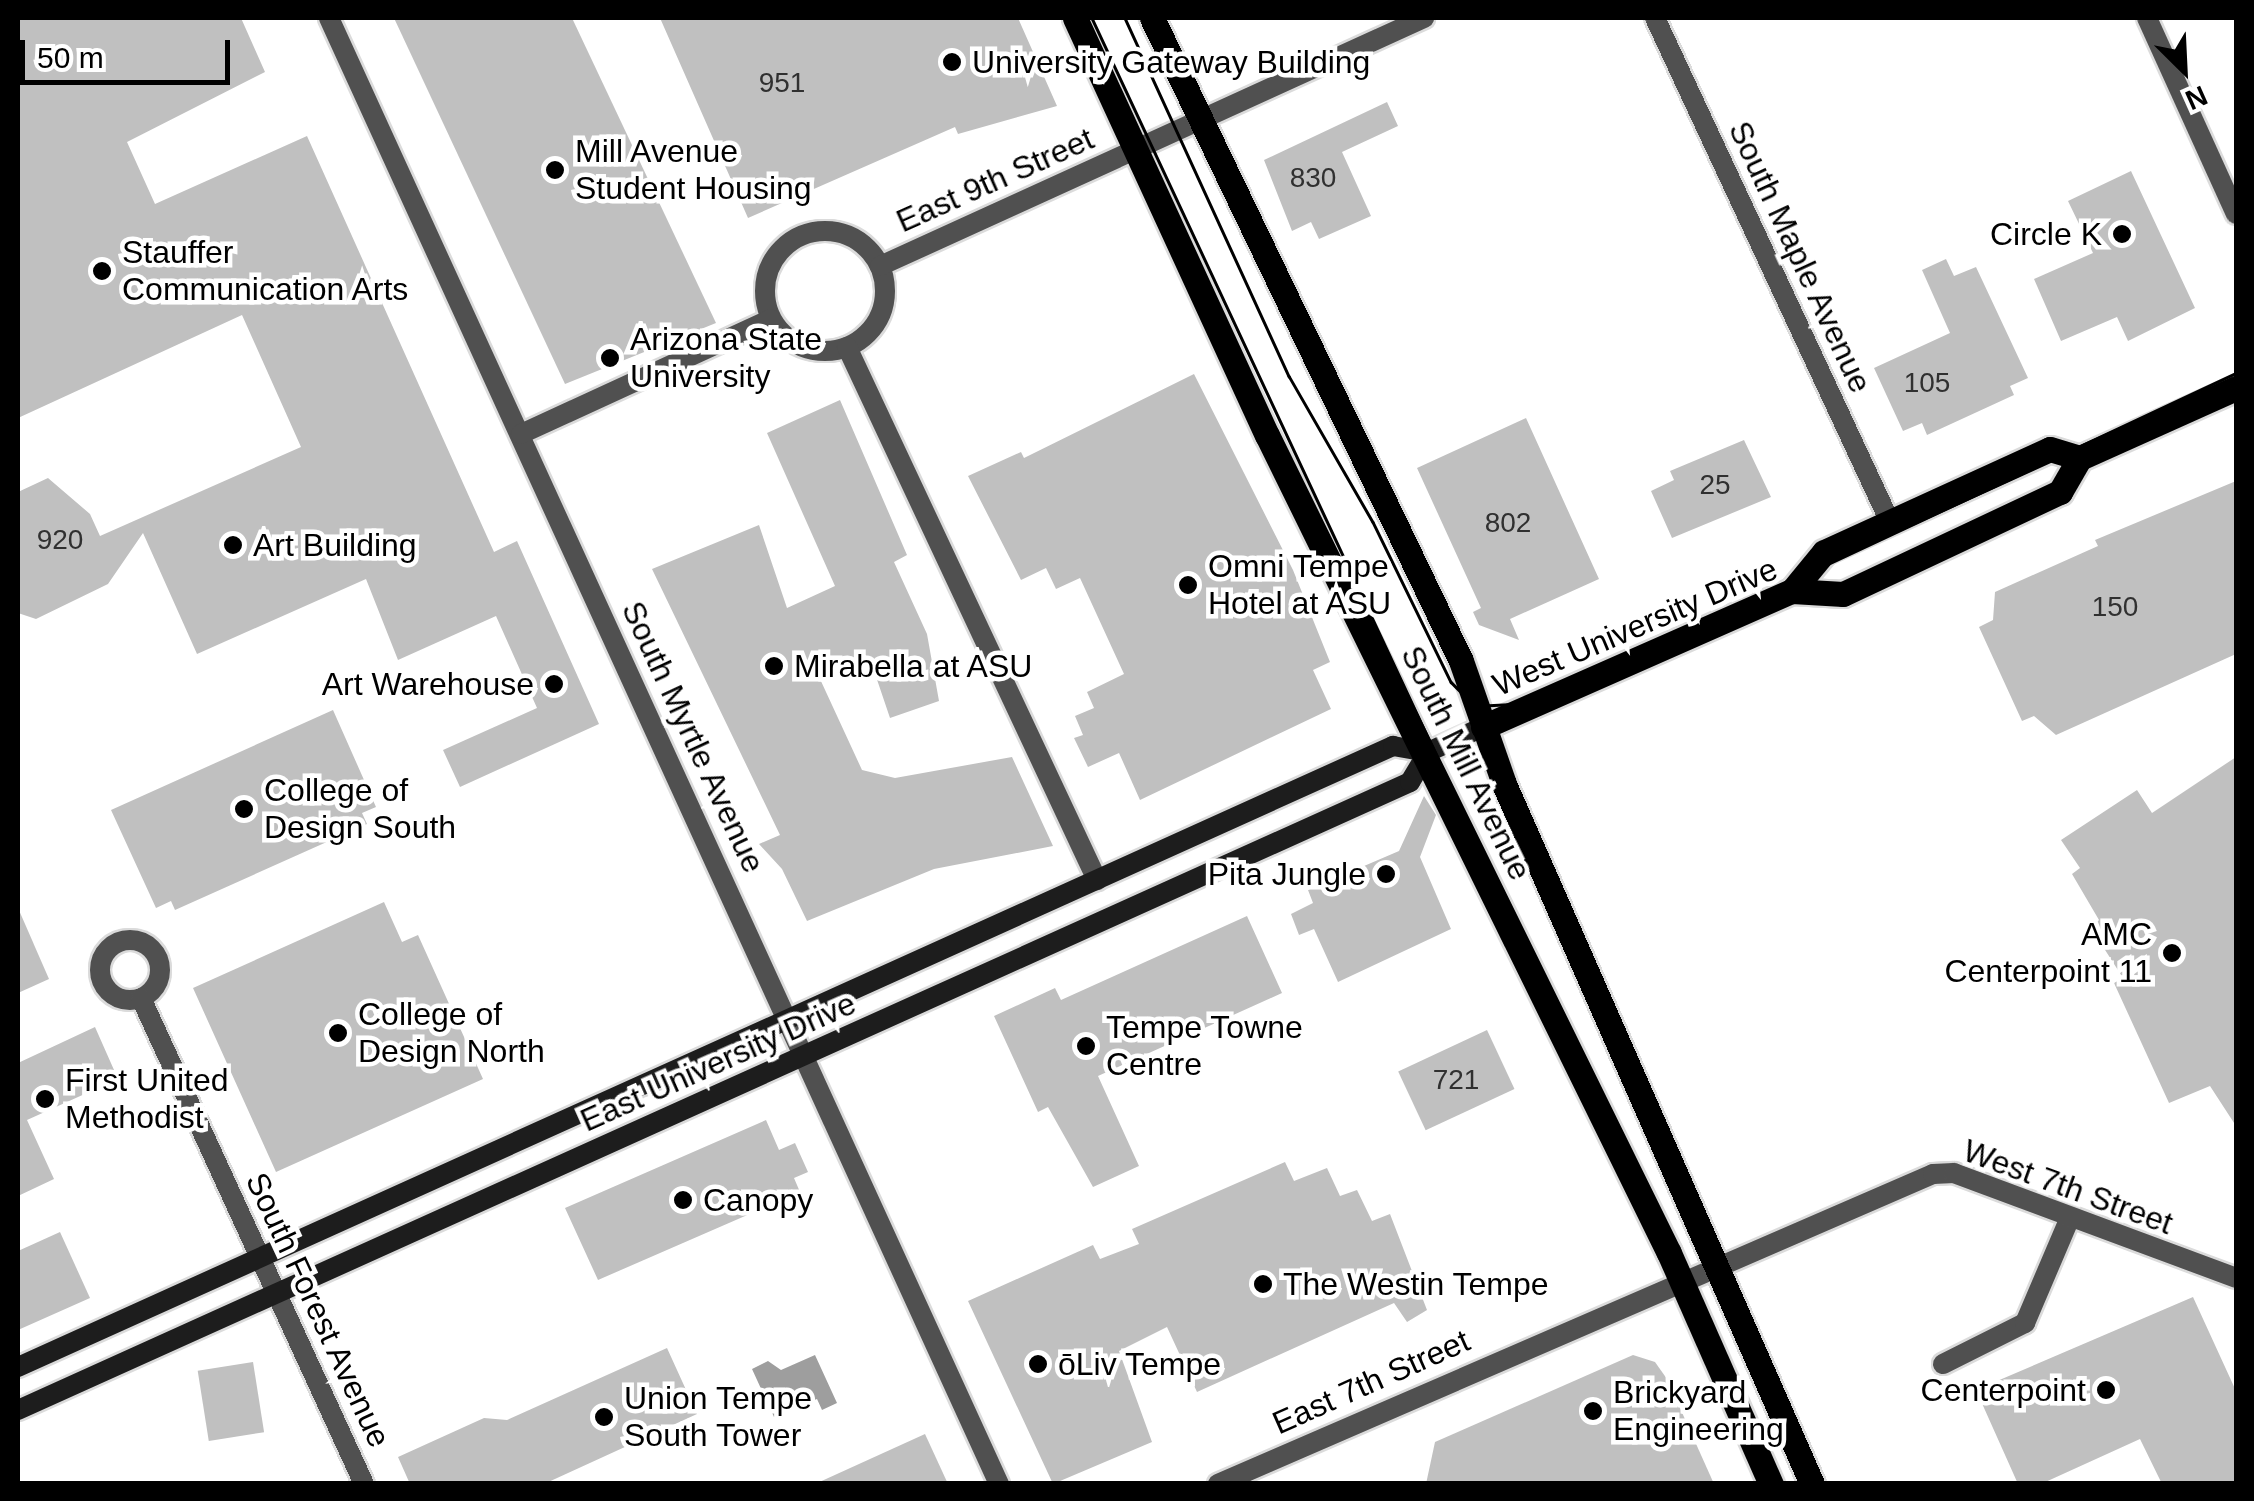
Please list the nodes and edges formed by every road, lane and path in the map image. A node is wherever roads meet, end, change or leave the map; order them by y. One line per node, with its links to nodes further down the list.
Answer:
1 (329, 18): 14 (street, South Myrtle Avenue)
2 (1074, 18): 8 (main road, South Mill Avenue)
3 (1152, 18): 7 (main road, South Mill Avenue)
4 (1424, 18): 7 (street, East 9th Street)
5 (1656, 18): 16 (street, South Maple Avenue)
6 (2147, 18): 9 (street)
7 (1200, 120): 8 (street, East 9th Street); 18 (main road, South Mill Avenue)
8 (1136, 148): 10 (street, East 9th Street); 19 (main road, South Mill Avenue)
9 (2236, 214)
10 (880, 266): 11 (street); 12 (street)
11 (771, 319): 12 (street); 14 (street)
12 (847, 348): 20 (street)
13 (2236, 388): 15 (main road, West University Drive)
14 (521, 434): 22 (street, South Myrtle Avenue)
15 (2080, 458): 16 (main road); 17 (main road, West University Drive)
16 (1890, 522): 17 (main road)
17 (1792, 591): 18 (main road, West University Drive)
18 (1483, 727): 19 (main road, East University Drive); 26 (main road, South Mill Avenue)
19 (1428, 752): 20 (main road, East University Drive); 23 (main road, East University Drive); 28 (main road, South Mill Avenue)
20 (1097, 880): 22 (main road, East University Drive)
21 (142, 998): 25 (street, South Forest Avenue)
22 (788, 1018): 23 (street, South Myrtle Avenue); 25 (main road, East University Drive)
23 (805, 1056): 29 (main road, East University Drive); 34 (street, South Myrtle Avenue)
24 (2069, 1220): 26 (street, West 7th Street); 27 (street, West 7th Street); 30 (street)
25 (261, 1258): 29 (street, South Forest Avenue); 31 (main road, East University Drive)
26 (1714, 1264): 28 (street, East 7th Street); 37 (main road, South Mill Avenue)
27 (2236, 1278)
28 (1679, 1279): 35 (street, East 7th Street); 36 (main road, South Mill Avenue)
29 (277, 1293): 32 (main road, East University Drive); 33 (street, South Forest Avenue)
30 (1943, 1364)
31 (18, 1367)
32 (18, 1410)
33 (364, 1484)
34 (998, 1484)
35 (1218, 1484)
36 (1771, 1484)
37 (1812, 1484)

